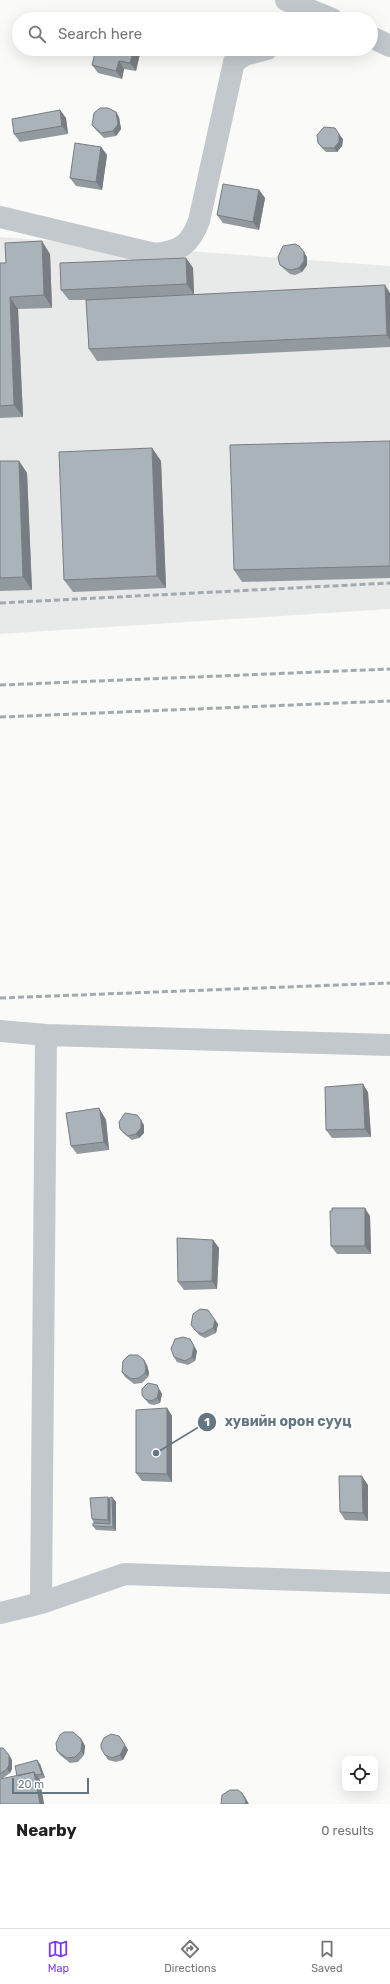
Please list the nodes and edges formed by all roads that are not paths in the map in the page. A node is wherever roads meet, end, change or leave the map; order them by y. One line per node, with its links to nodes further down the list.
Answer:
1 (286, 0): 2 (street)
2 (313, 12)
3 (378, 40): 4 (street)
4 (390, 46)
5 (243, 56): 6 (street)
6 (0, 217)
7 (0, 1031): 8 (street)
8 (46, 1035): 9 (street); 11 (street)
9 (390, 1045)
10 (390, 1583): 11 (street)
11 (41, 1603): 12 (street)
12 (0, 1613)

